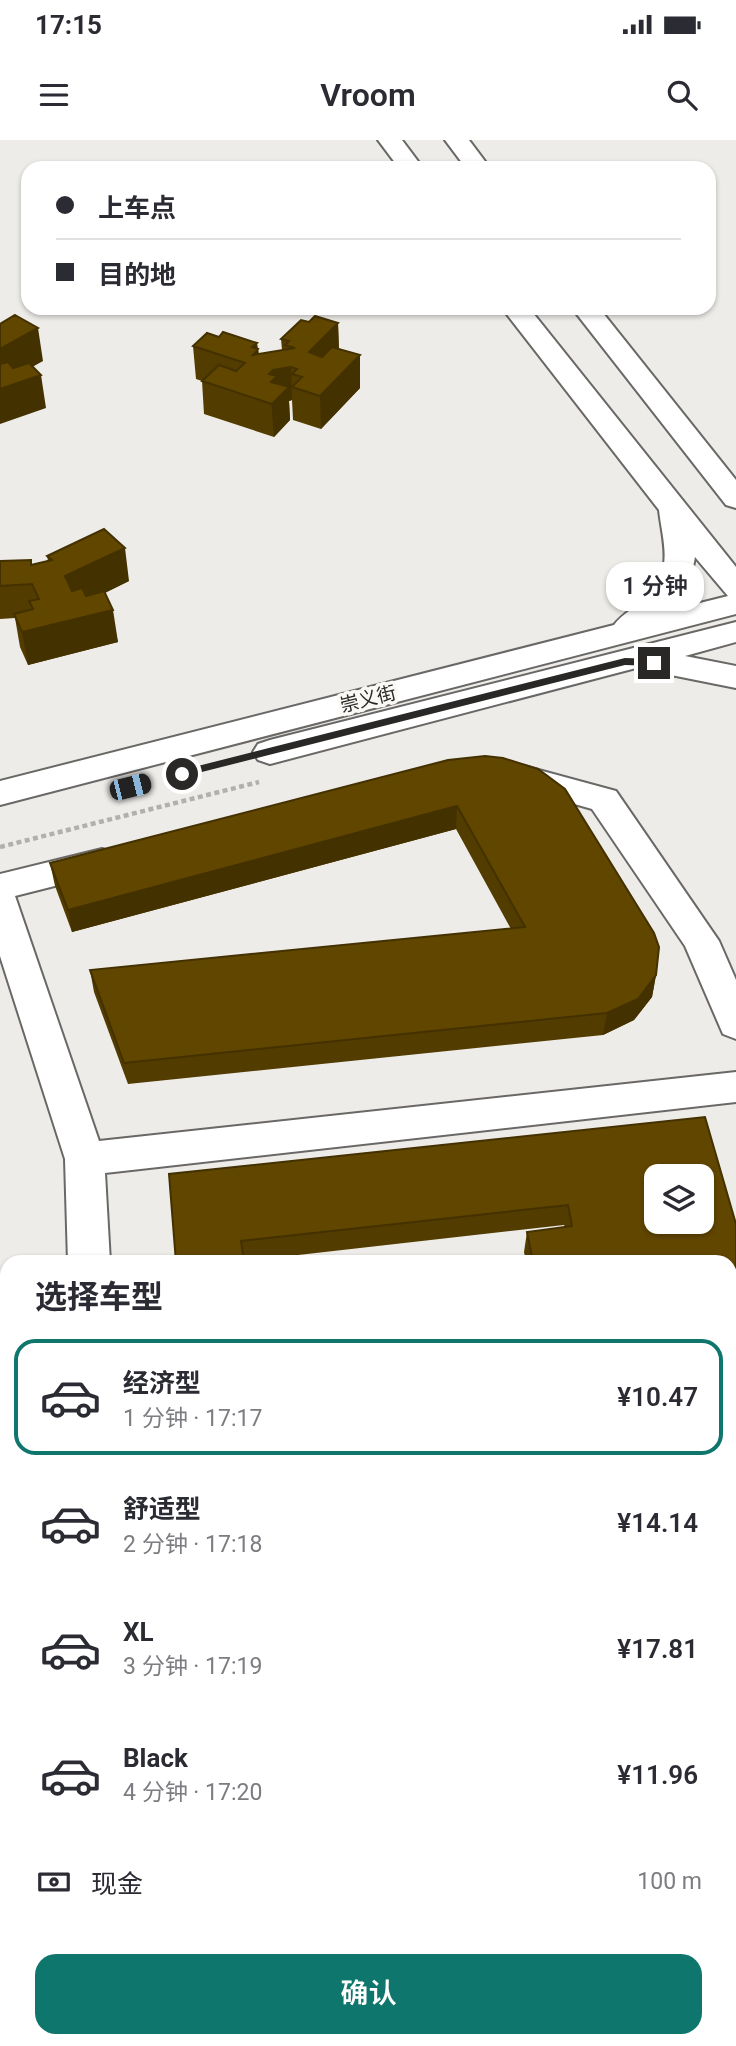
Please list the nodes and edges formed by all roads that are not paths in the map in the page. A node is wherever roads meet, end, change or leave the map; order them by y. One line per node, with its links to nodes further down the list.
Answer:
1 (390, 140): 3 (street)
2 (457, 140): 4 (street)
3 (406, 161)
4 (473, 161)
5 (521, 315): 7 (street)
6 (591, 315): 8 (street)
7 (599, 414): 8 (street); 10 (street)
8 (691, 442): 9 (street)
9 (725, 478): 11 (street)
10 (658, 489): 12 (street); 15 (street)
11 (736, 499)
12 (736, 588)
13 (736, 604): 15 (street, 崇义街)
14 (736, 632): 15 (street)
15 (621, 648): 16 (street); 18 (street, 崇义街); 19 (street)
16 (736, 677)
17 (483, 767): 23 (street)
18 (0, 793)
19 (0, 820)
20 (134, 854): 21 (street)
21 (0, 887)
22 (0, 901): 25 (street)
23 (736, 1024)
24 (736, 1087): 25 (street)
25 (85, 1159): 26 (street)
26 (89, 1255)

